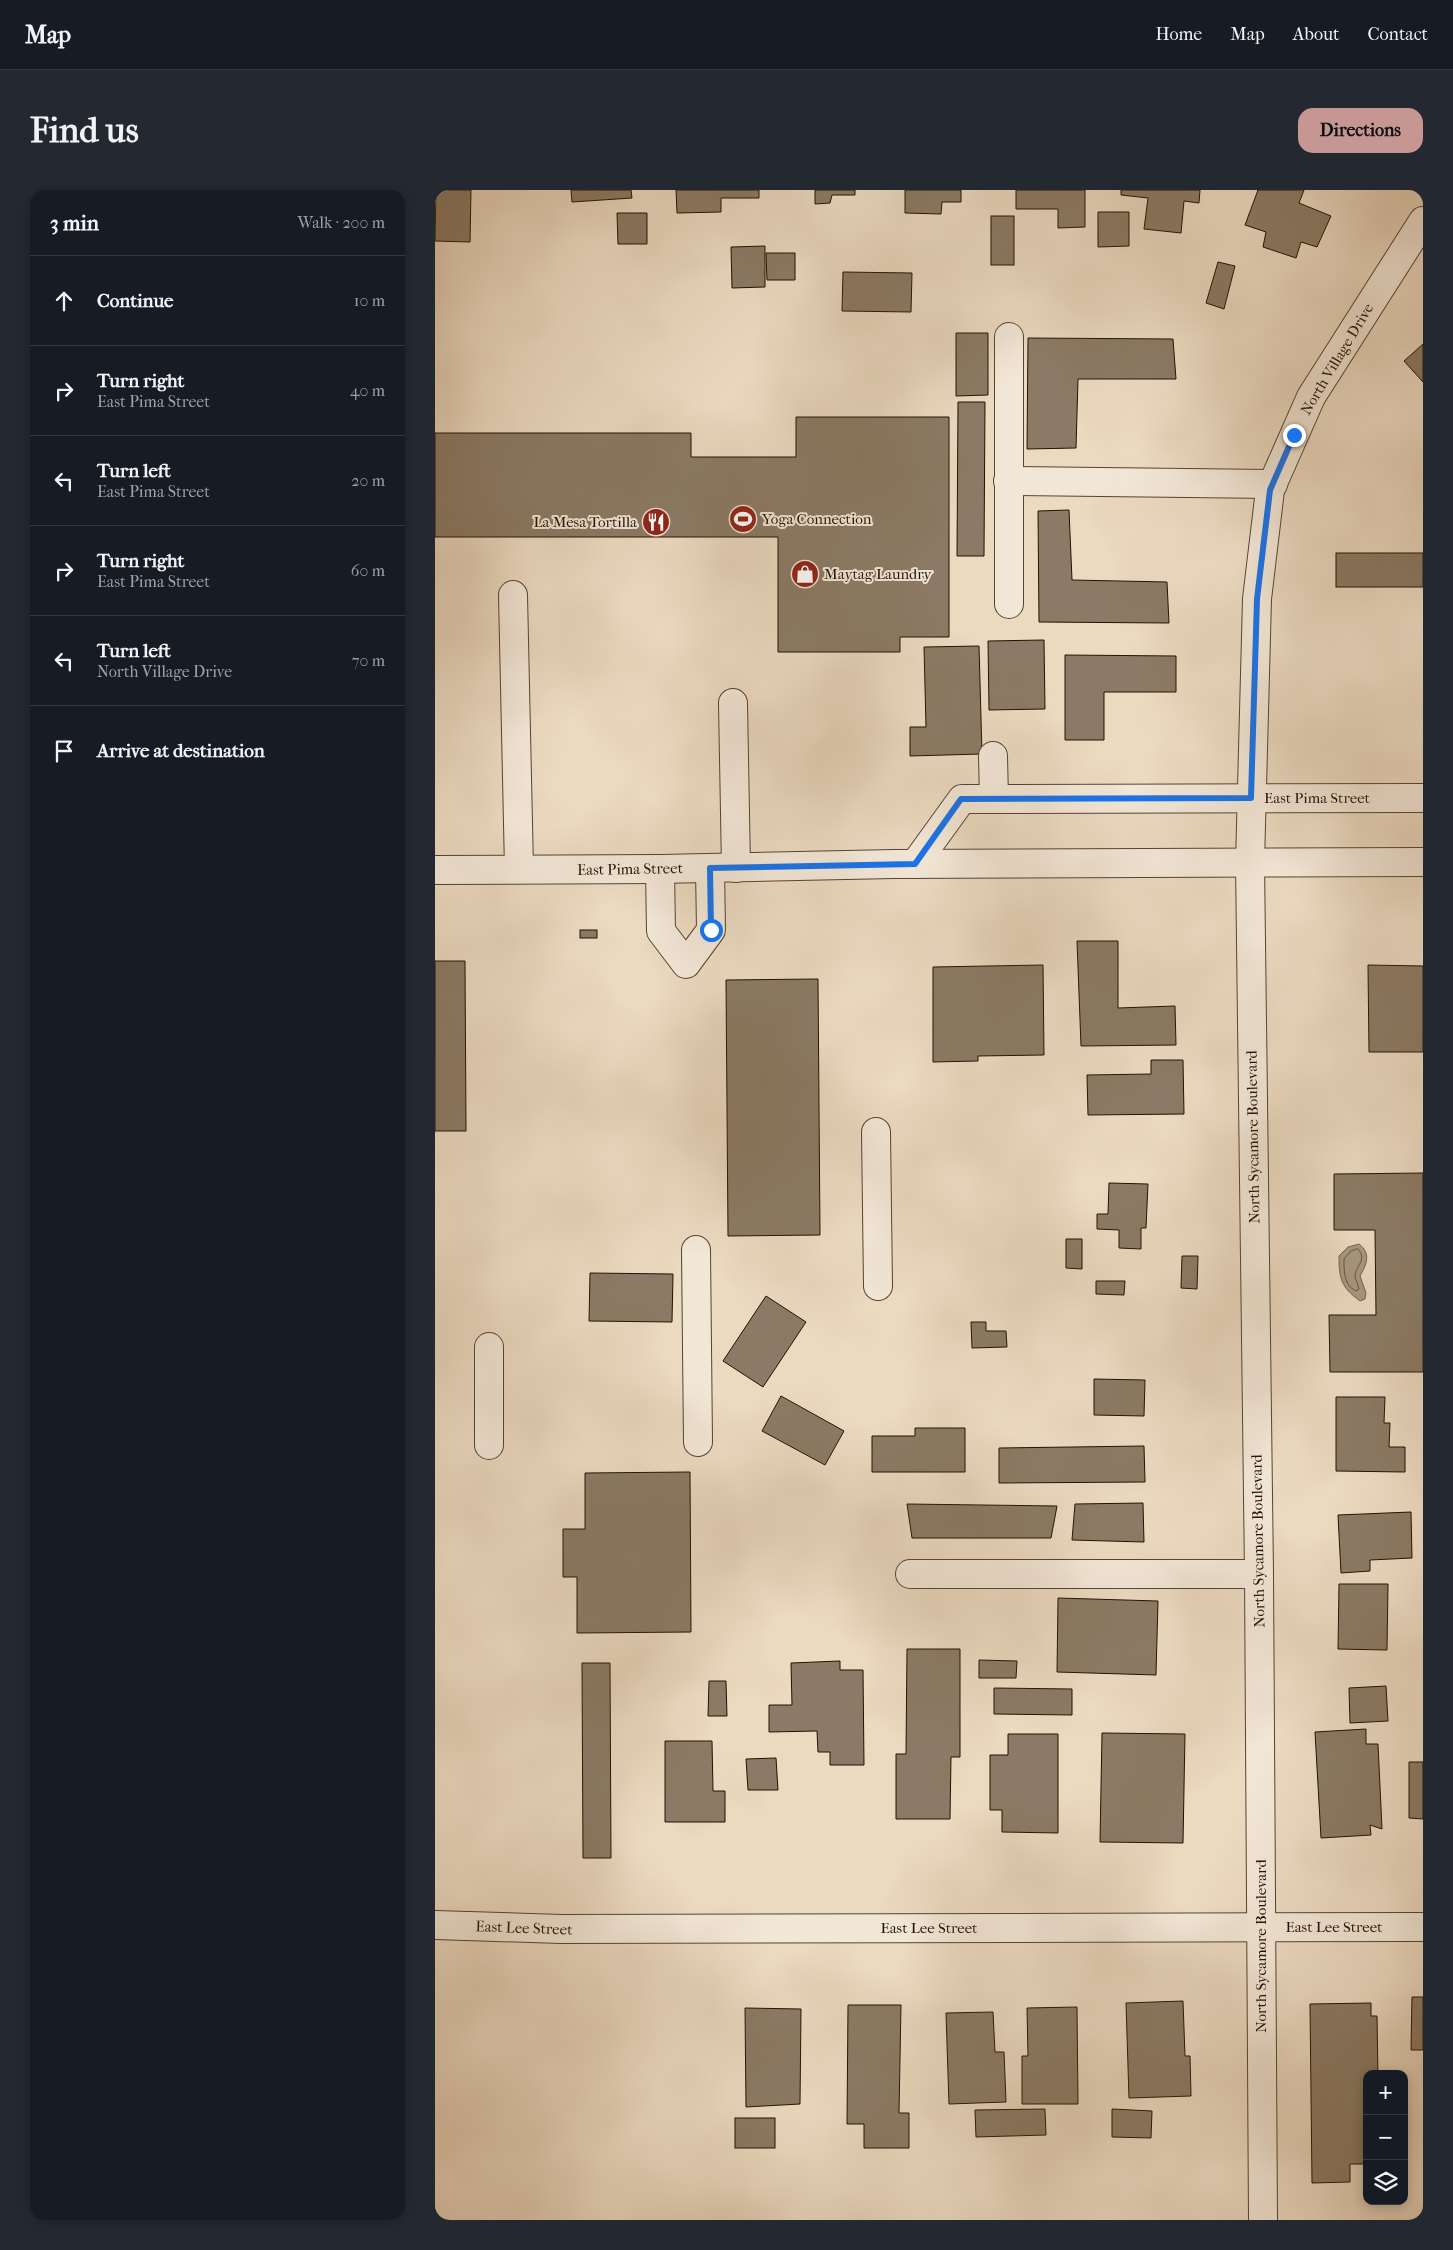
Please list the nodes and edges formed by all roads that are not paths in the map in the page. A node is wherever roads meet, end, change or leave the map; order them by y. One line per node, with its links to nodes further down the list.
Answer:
1 (1423, 221): 4 (street, North Village Drive)
2 (1009, 337): 3 (street)
3 (1008, 481): 4 (street); 6 (street)
4 (1273, 484): 9 (street, North Village Drive)
5 (513, 594): 16 (street)
6 (1009, 604)
7 (733, 703): 15 (street)
8 (993, 756): 11 (street)
9 (1251, 798): 10 (street, East Pima Street); 11 (street, East Pima Street); 13 (street, North Village Drive)
10 (1423, 798)
11 (995, 799): 14 (street, East Pima Street)
12 (1423, 862): 13 (street, East Pima Street)
13 (1250, 863): 14 (street, East Pima Street); 26 (street, North Sycamore Boulevard)
14 (915, 864): 15 (street, East Pima Street)
15 (723, 868): 17 (street, East Pima Street); 17 (street)
16 (519, 869): 17 (street, East Pima Street); 18 (street, East Pima Street)
17 (660, 869)
18 (435, 870)
19 (877, 1132): 21 (street)
20 (696, 1250): 23 (street)
21 (878, 1286)
22 (489, 1347): 24 (street)
23 (698, 1442)
24 (489, 1444)
25 (910, 1574): 26 (street)
26 (1259, 1574): 28 (street, North Sycamore Boulevard)
27 (435, 1925): 28 (street, East Lee Street)
28 (1261, 1927): 29 (street, East Lee Street); 30 (street, North Sycamore Boulevard)
29 (1423, 1927)
30 (1263, 2220)

